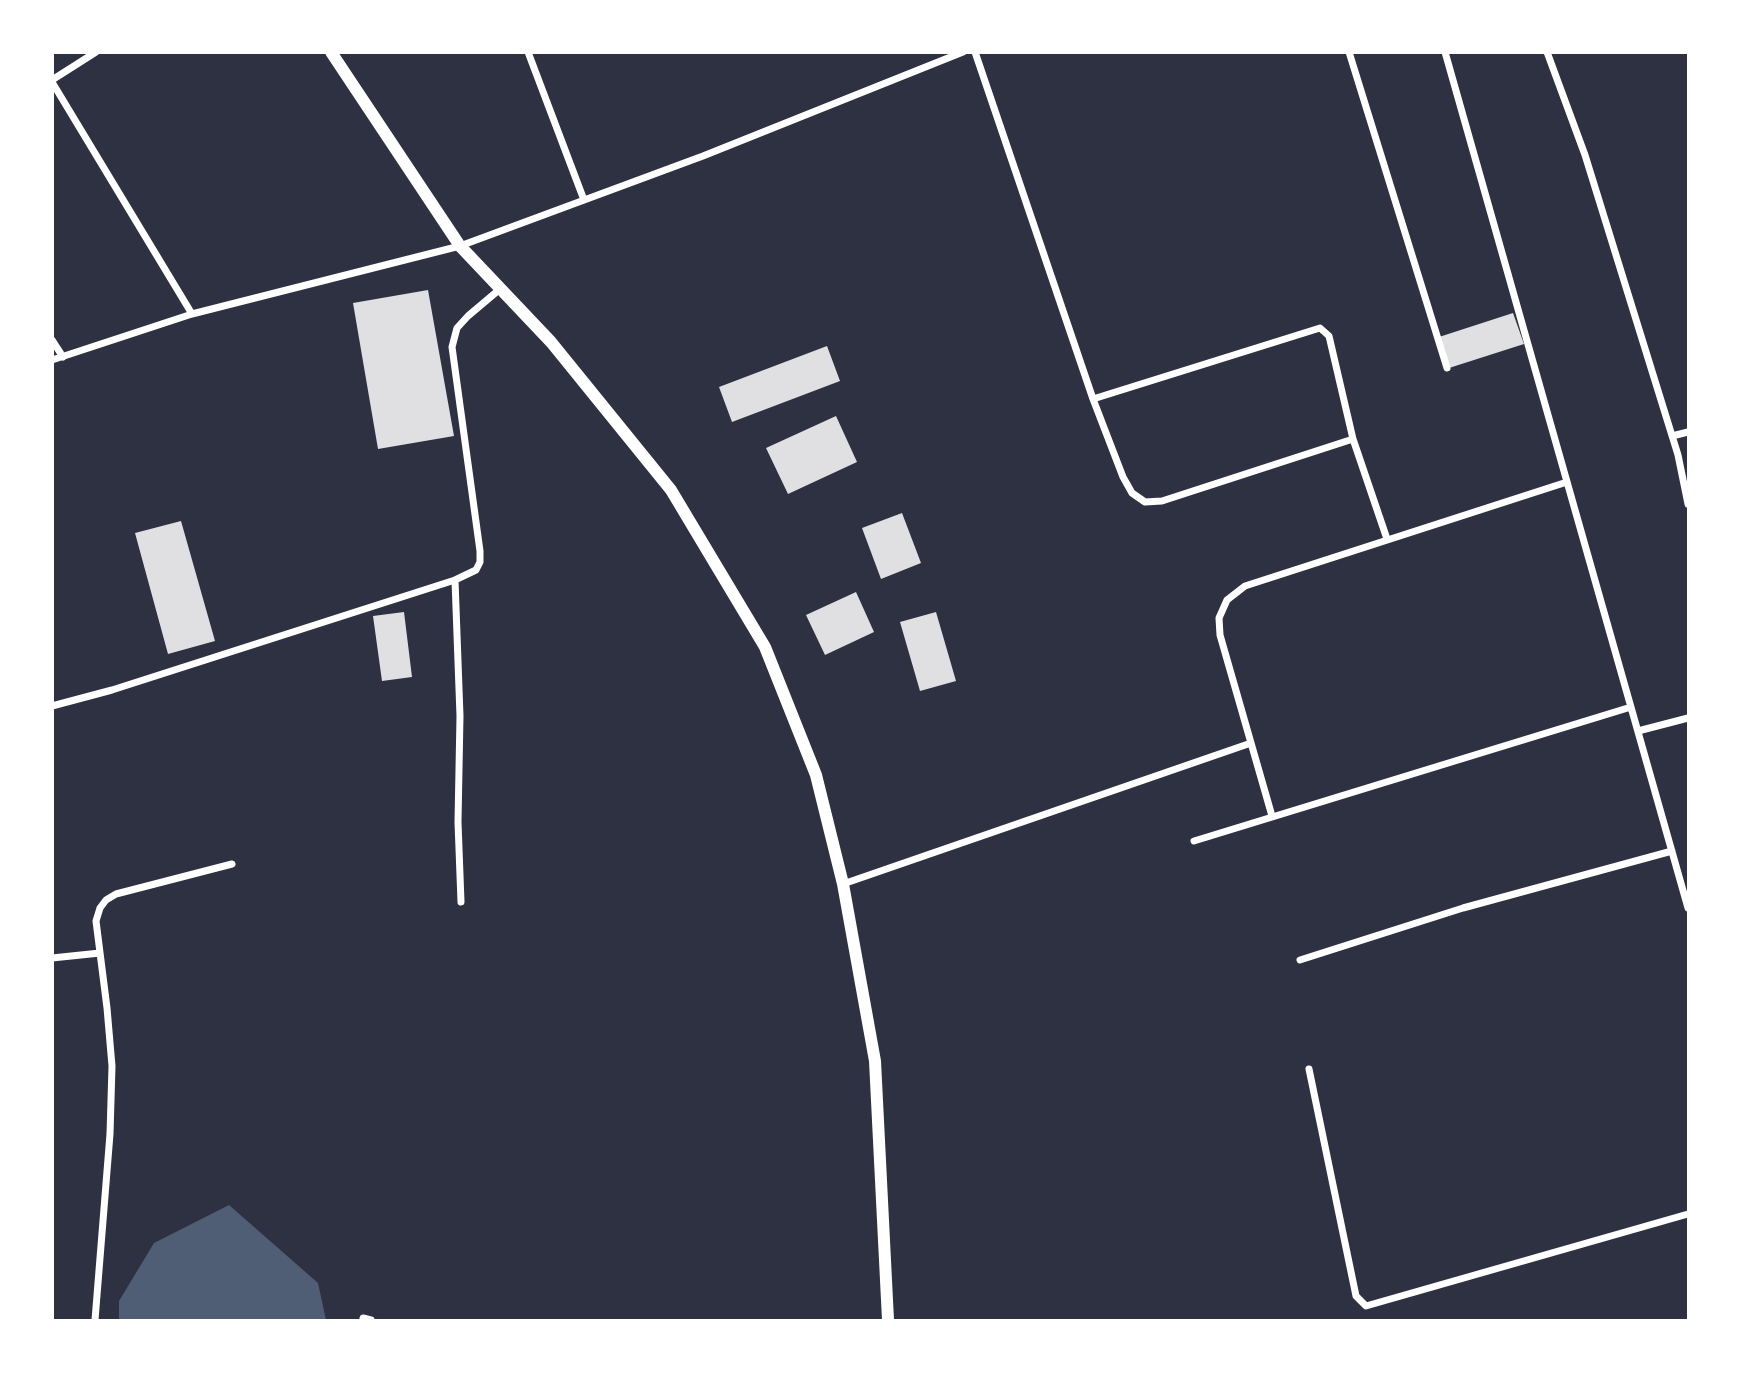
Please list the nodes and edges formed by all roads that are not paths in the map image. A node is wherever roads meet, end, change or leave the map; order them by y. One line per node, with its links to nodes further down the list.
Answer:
1 (96, 52): 9 (street)
2 (331, 52): 11 (street)
3 (528, 52): 10 (street)
4 (963, 52): 10 (street)
5 (975, 52): 18 (street)
6 (1349, 52): 17 (street)
7 (1445, 52): 22 (street)
8 (1547, 52): 20 (street)
9 (52, 81): 13 (street)
10 (584, 200): 11 (street)
11 (460, 246): 12 (street); 13 (street)
12 (500, 289): 25 (street); 35 (street)
13 (192, 314): 15 (street)
14 (52, 340): 15 (street)
15 (63, 357): 16 (street)
16 (52, 360)
17 (1447, 368)
18 (1093, 399): 21 (street); 21 (street)
19 (1689, 432): 20 (street)
20 (1672, 436): 23 (street)
21 (1353, 439): 24 (street)
22 (1567, 482): 24 (street); 27 (street)
23 (1689, 505)
24 (1387, 539): 30 (street)
25 (455, 580): 26 (street); 37 (street)
26 (52, 706)
27 (1631, 707): 29 (street); 31 (street)
28 (1689, 718): 29 (street)
29 (1638, 731): 33 (street)
30 (1251, 743): 31 (street); 35 (street)
31 (1272, 816): 32 (street)
32 (1194, 841)
33 (1672, 850): 36 (street); 41 (street)
34 (232, 864): 39 (street)
35 (843, 884): 45 (street)
36 (1687, 894): 38 (street)
37 (461, 902)
38 (1689, 908)
39 (100, 953): 40 (street); 46 (street)
40 (52, 958)
41 (1300, 960)
42 (1309, 1069): 43 (street)
43 (1689, 1214)
44 (363, 1318): 47 (street)
45 (884, 1320)
46 (95, 1321)
47 (371, 1321)

